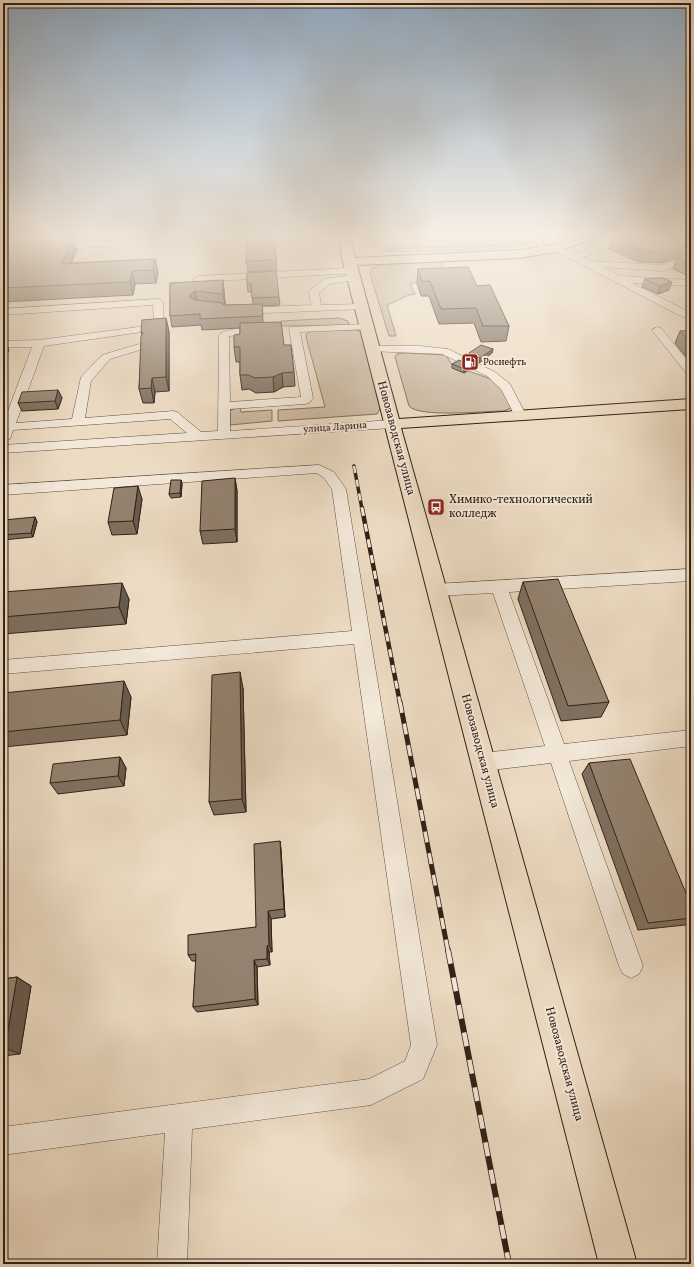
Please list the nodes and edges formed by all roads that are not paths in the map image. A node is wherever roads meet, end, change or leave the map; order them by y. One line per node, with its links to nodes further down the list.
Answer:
1 (315, 296): 6 (street)
2 (358, 296): 10 (main road, Новозаводская улица)
3 (647, 296): 4 (street)
4 (656, 301): 5 (street); 9 (street)
5 (684, 303)
6 (316, 308): 7 (street); 10 (street)
7 (226, 309)
8 (3, 312): 13 (street)
9 (687, 314)
10 (366, 328): 11 (street); 19 (street); 21 (main road, Новозаводская улица)
11 (283, 330): 18 (street); 18 (street)
12 (657, 330): 16 (street)
13 (39, 343): 14 (street); 22 (street)
14 (3, 344)
15 (140, 347): 20 (street)
16 (691, 372)
17 (691, 404): 19 (main road, улица Ларина)
18 (224, 406): 23 (street)
19 (520, 415): 21 (main road, улица Ларина)
20 (78, 422): 22 (street); 24 (street)
21 (392, 424): 23 (street, улица Ларина); 30 (main road, Новозаводская улица)
22 (8, 427): 25 (street)
23 (224, 435): 24 (street, улица Ларина)
24 (198, 436): 26 (street, улица Ларина)
25 (3, 442)
26 (3, 449)
27 (3, 490): 31 (street)
28 (691, 575): 29 (street)
29 (499, 586): 30 (street); 34 (street)
30 (436, 590): 35 (main road, Новозаводская улица)
31 (360, 637): 32 (street); 37 (street)
32 (3, 667)
33 (691, 738): 34 (street)
34 (556, 753): 35 (street); 36 (street)
35 (483, 762): 40 (main road, Новозаводская улица)
36 (630, 966)
37 (179, 1118): 38 (street); 39 (street)
38 (3, 1141)
39 (172, 1264)
40 (618, 1264)

